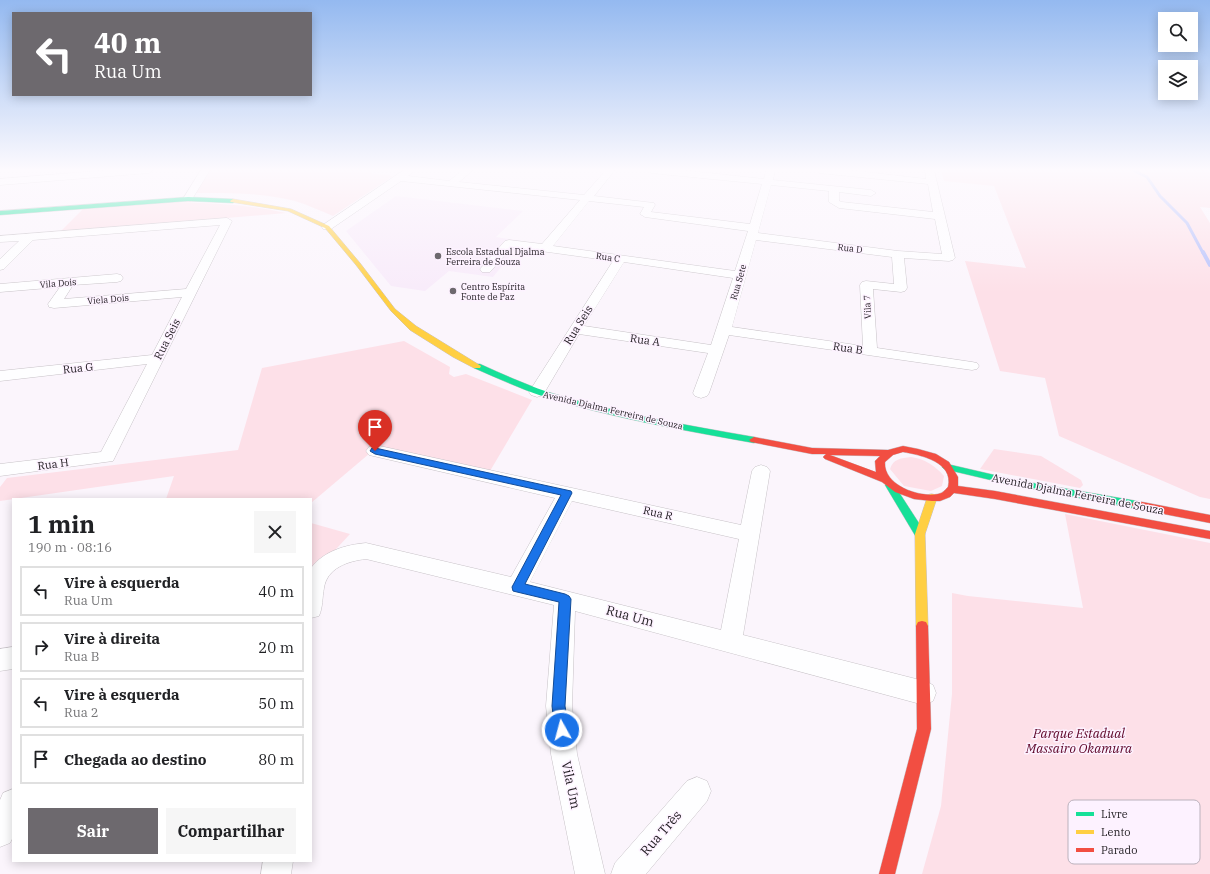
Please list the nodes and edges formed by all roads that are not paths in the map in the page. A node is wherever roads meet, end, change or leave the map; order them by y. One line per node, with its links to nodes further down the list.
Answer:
1 (30, 211): 10 (main road, Avenida Djalma Ferreira de Souza)
2 (291, 211): 13 (main road, Avenida Djalma Ferreira de Souza)
3 (350, 211): 13 (street)
4 (576, 211): 17 (street)
5 (647, 211): 12 (street, Rua D)
6 (681, 211): 12 (street)
7 (758, 211): 14 (street, Rua Sete)
8 (892, 211): 11 (street)
9 (939, 211): 11 (street)
10 (0, 213)
11 (940, 216): 18 (street, Rua D)
12 (677, 219): 14 (street, Rua D)
13 (326, 227): 34 (main road, Avenida Djalma Ferreira de Souza)
14 (752, 232): 18 (street, Rua D); 22 (street, Rua Sete)
15 (29, 237): 16 (street); 20 (street); 26 (street, Rua Seis)
16 (0, 239)
17 (545, 248): 19 (street, Rua C); 21 (street, Rua C)
18 (898, 254): 30 (street, Vila 7)
19 (620, 259): 22 (street, Rua C); 27 (street, Rua Seis)
20 (0, 266)
21 (486, 269)
22 (740, 275): 28 (street, Rua Sete)
23 (117, 278): 24 (street, Vila Dois)
24 (70, 281): 25 (street, Vila Dois); 26 (street, Viela Dois)
25 (0, 288)
26 (191, 292): 31 (street, Rua Seis)
27 (575, 329): 29 (street, Rua A); 34 (street, Rua Seis)
28 (724, 330): 29 (street, Rua Sete); 30 (street, Rua B)
29 (716, 350): 35 (street, Rua Sete)
30 (870, 351): 32 (street, Rua B)
31 (156, 359): 33 (street, Rua G); 39 (street, Rua Seis)
32 (972, 366)
33 (0, 376)
34 (537, 392): 37 (main road, Avenida Djalma Ferreira de Souza)
35 (702, 393)
36 (375, 451): 45 (street, Rua R)
37 (812, 451): 38 (main road, Avenida Djalma Ferreira de Souza); 43 (main road, Avenida Djalma Ferreira de Souza)
38 (887, 453): 40 (main road, Avenida Djalma Ferreira de Souza); 43 (main road)
39 (107, 457): 42 (street, Rua H)
40 (947, 467): 44 (main road); 47 (main road, Avenida Djalma Ferreira de Souza)
41 (761, 470): 48 (street)
42 (2, 473)
43 (887, 481): 46 (main road, Avenida Djalma Ferreira de Souza); 49 (main road)
44 (952, 489): 46 (main road, Avenida Djalma Ferreira de Souza); 50 (main road, Avenida Djalma Ferreira de Souza)
45 (567, 493): 48 (street, Rua R); 51 (street)
46 (932, 498): 49 (main road)
47 (1210, 519)
48 (749, 534): 54 (street)
49 (920, 534): 57 (main road)
50 (1210, 535)
51 (517, 587): 52 (street, Rua Um); 53 (street, Rua Um)
52 (565, 599): 54 (street, Rua Um); 63 (street, Vila Um)
53 (312, 602)
54 (730, 643): 57 (street, Rua Um)
55 (12, 658): 56 (street)
56 (0, 660)
57 (924, 693): 65 (main road)
58 (697, 792): 64 (street, Rua Três)
59 (12, 805): 60 (street)
60 (0, 833)
61 (278, 862): 62 (street)
62 (276, 874)
63 (590, 874)
64 (626, 874)
65 (887, 874)

